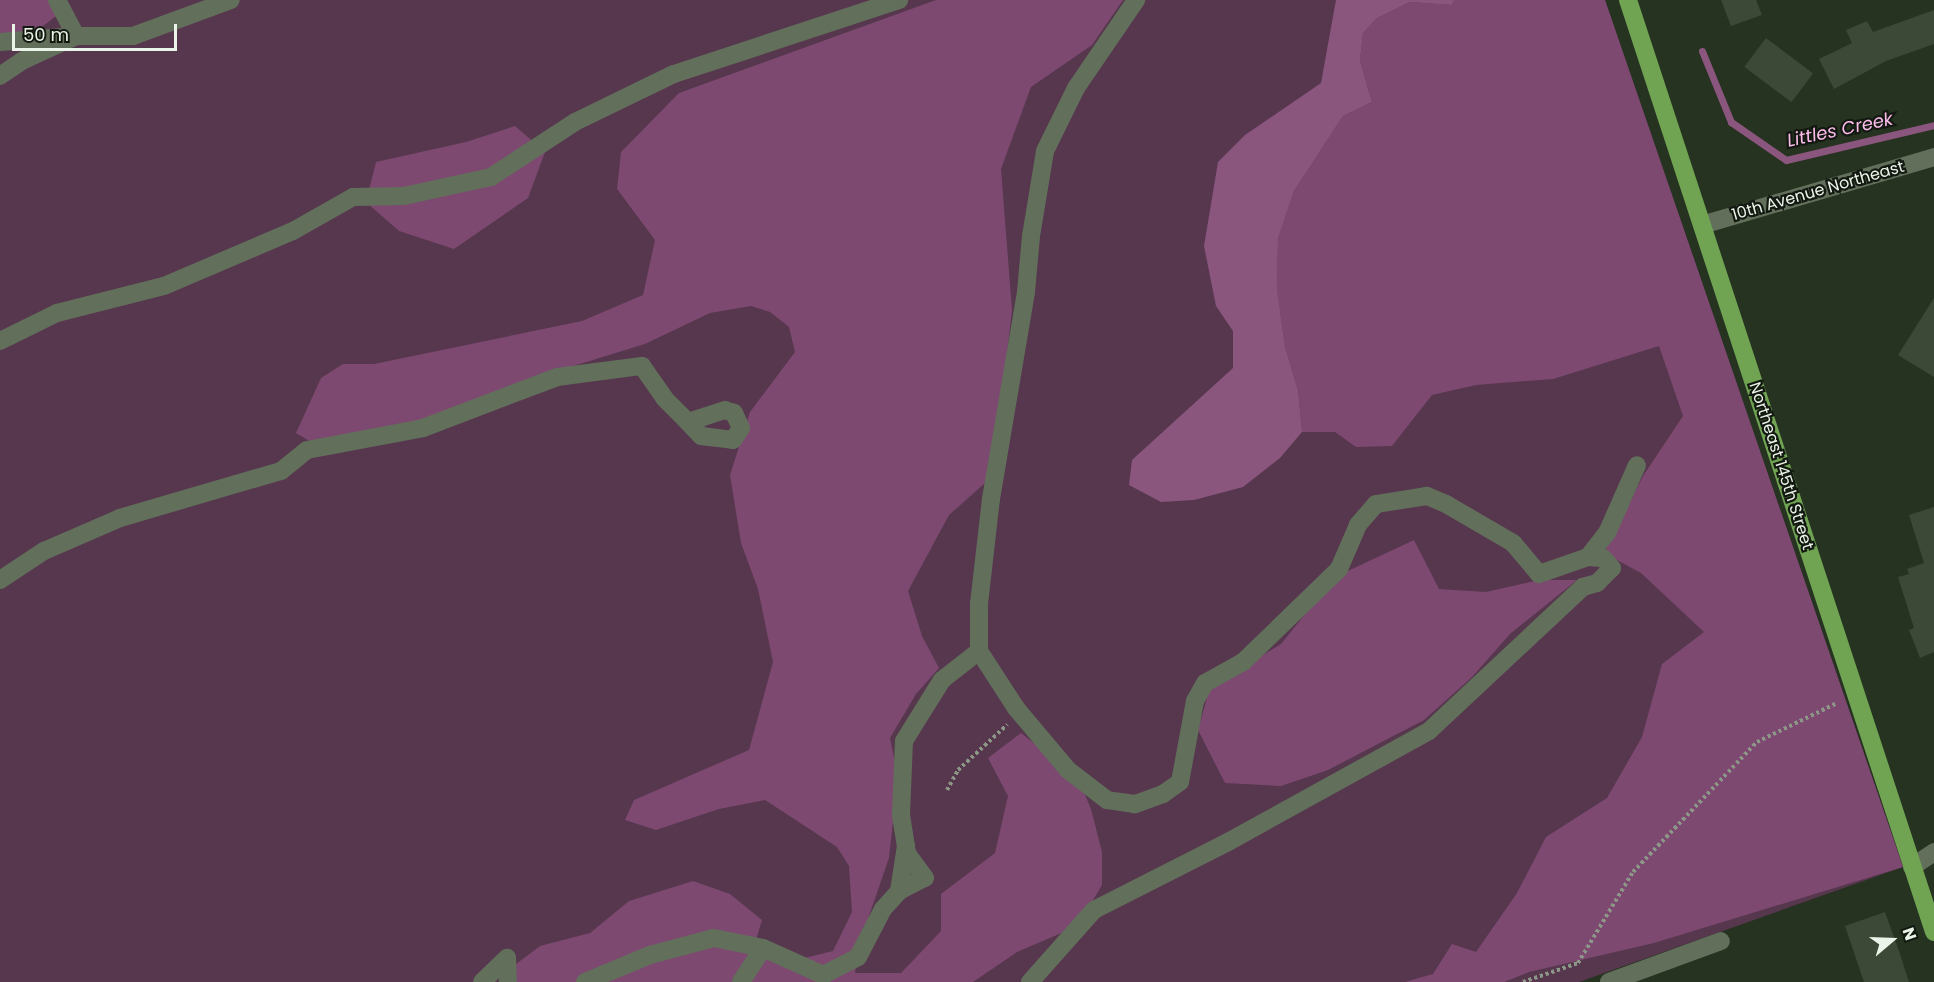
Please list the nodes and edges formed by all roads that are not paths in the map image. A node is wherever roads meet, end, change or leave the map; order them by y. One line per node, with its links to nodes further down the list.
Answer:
1 (57, 0): 6 (street)
2 (231, 0): 6 (street)
3 (900, 0): 11 (street)
4 (1136, 0): 16 (street)
5 (1628, 0): 10 (main road, Northeast 145th Street)
6 (76, 36): 7 (street); 8 (street)
7 (0, 42)
8 (0, 76)
9 (1934, 157): 10 (street, 10th Avenue Northeast)
10 (1702, 225): 18 (main road, Northeast 145th Street)
11 (0, 340)
12 (687, 422): 15 (street)
13 (1637, 465): 14 (street)
14 (1588, 557): 16 (street); 26 (street)
15 (0, 580)
16 (979, 651): 21 (street)
17 (1934, 852): 18 (street)
18 (1912, 867): 19 (main road, Northeast 145th Street)
19 (1934, 932)
20 (1721, 941): 27 (street)
21 (763, 948): 24 (street); 25 (street)
22 (482, 982): 23 (street)
23 (508, 982)
24 (585, 982)
25 (741, 982)
26 (1029, 982)
27 (1610, 982)

